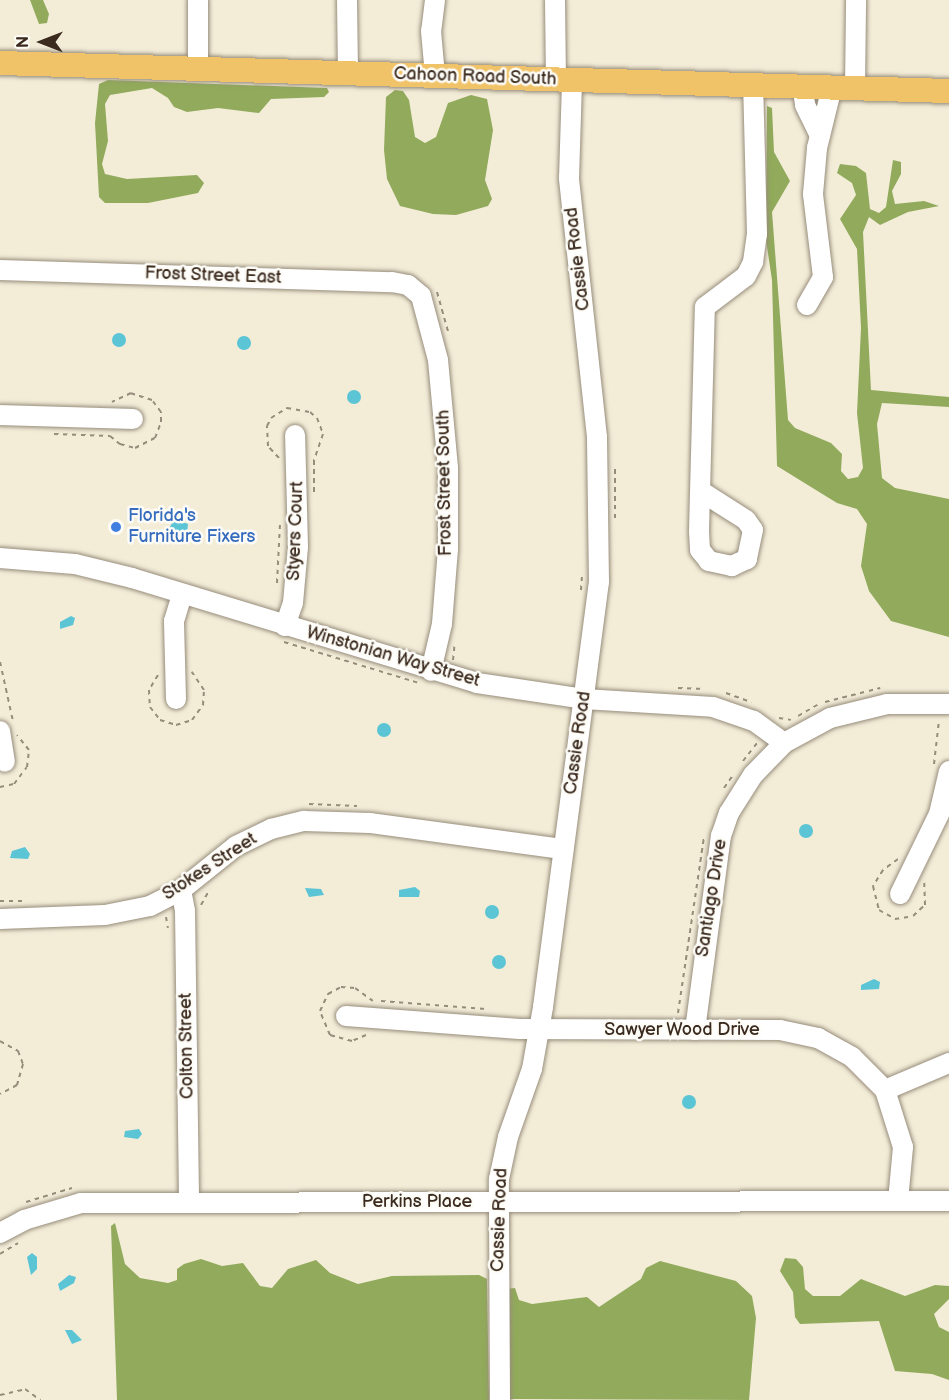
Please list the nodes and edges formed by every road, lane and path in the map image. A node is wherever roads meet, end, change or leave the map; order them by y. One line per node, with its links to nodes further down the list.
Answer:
1 (198, 0): 7 (street)
2 (347, 0): 8 (street)
3 (435, 0): 9 (street)
4 (555, 0): 10 (street, Cassie Road)
5 (856, 0): 14 (street)
6 (0, 63): 7 (main road, Cahoon Road South)
7 (198, 70): 8 (main road, Cahoon Road South)
8 (348, 74): 9 (main road, Cahoon Road South)
9 (435, 76): 10 (main road, Cahoon Road South)
10 (564, 80): 11 (main road, Cahoon Road South); 38 (street, Cassie Road)
11 (753, 83): 12 (main road, Cahoon Road South); 24 (street)
12 (802, 85): 13 (main road, Cahoon Road South); 16 (street)
13 (832, 87): 14 (main road, Cahoon Road South); 16 (street)
14 (855, 88): 15 (main road, Cahoon Road South)
15 (949, 92)
16 (820, 136): 19 (street)
17 (0, 270): 18 (street, Frost Street East)
18 (427, 291): 20 (path); 32 (street, Frost Street South)
19 (807, 305)
20 (450, 340)
21 (0, 416): 22 (street)
22 (133, 419)
23 (295, 435): 29 (street, Styers Court)
24 (702, 492)
25 (0, 558): 27 (street, Winstonian Way Street)
26 (582, 572): 28 (path)
27 (182, 595): 29 (street, Winstonian Way Street); 37 (street)
28 (580, 595)
29 (285, 626): 32 (street, Winstonian Way Street)
30 (457, 632): 32 (path)
31 (460, 662): 32 (path)
32 (440, 663): 38 (street, Winstonian Way Street)
33 (671, 688): 35 (path)
34 (885, 688): 42 (path)
35 (712, 691)
36 (721, 693): 39 (path)
37 (176, 699)
38 (584, 699): 42 (street, Winstonian Way Street); 49 (street, Cassie Road)
39 (756, 704)
40 (947, 712): 41 (path); 44 (street, Santiago Drive)
41 (931, 719)
42 (768, 729): 44 (street, Winstonian Way Street); 47 (path)
43 (0, 731): 45 (street)
44 (784, 743): 60 (street, Santiago Drive)
45 (4, 762)
46 (949, 771): 52 (street)
47 (722, 793)
48 (705, 833): 57 (path)
49 (564, 849): 51 (street, Stokes Street); 59 (street, Cassie Road)
50 (216, 883): 53 (path)
51 (181, 890): 55 (street, Stokes Street); 67 (street, Colton Street)
52 (900, 894)
53 (200, 910)
54 (161, 916): 56 (path)
55 (0, 919)
56 (168, 931)
57 (678, 1013)
58 (346, 1016): 59 (street, Sawyer Wood Drive)
59 (539, 1029): 60 (street, Sawyer Wood Drive); 68 (street, Cassie Road)
60 (695, 1030): 63 (street, Sawyer Wood Drive)
61 (0, 1041): 64 (path)
62 (949, 1063): 63 (street)
63 (885, 1090): 65 (street, Sawyer Wood Drive)
64 (0, 1094)
65 (897, 1201): 66 (street, Perkins Place); 68 (street, Perkins Place)
66 (949, 1201)
67 (189, 1202): 68 (street, Perkins Place); 69 (street, Perkins Place)
68 (498, 1202): 72 (street, Cassie Road)
69 (0, 1233)
70 (0, 1395): 71 (path)
71 (40, 1400)
72 (500, 1400)

